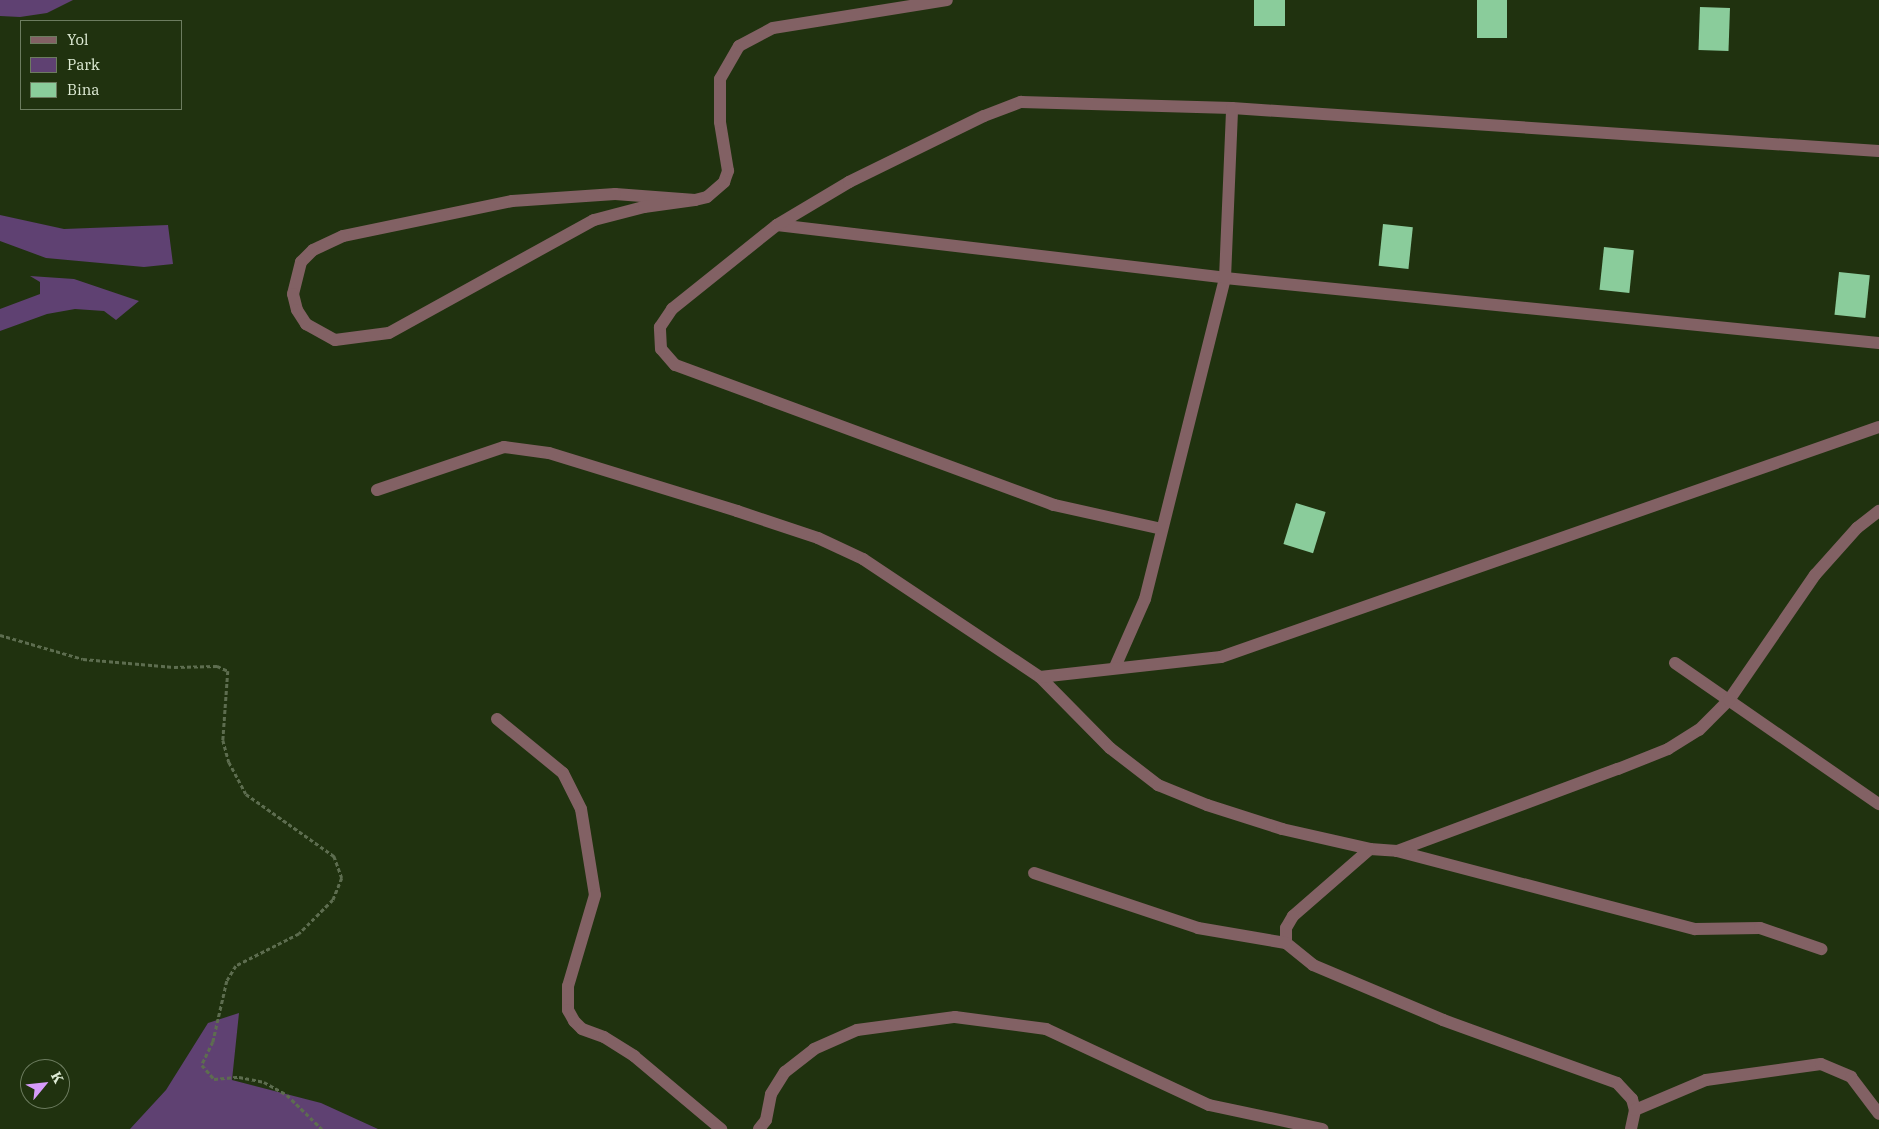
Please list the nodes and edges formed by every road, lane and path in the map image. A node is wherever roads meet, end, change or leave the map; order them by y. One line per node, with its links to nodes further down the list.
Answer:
1 (947, 0): 4 (street)
2 (1232, 108): 3 (street); 5 (street); 6 (street)
3 (1879, 150)
4 (695, 200): 4 (street)
5 (777, 225): 6 (street); 11 (street)
6 (1225, 278): 7 (street); 11 (street)
7 (1879, 342)
8 (1879, 427): 14 (street)
9 (377, 490): 15 (street)
10 (1879, 510): 16 (street)
11 (1162, 528): 14 (street)
12 (0, 635): 26 (path)
13 (1675, 663): 16 (street)
14 (1115, 667): 15 (street)
15 (1040, 677): 19 (street)
16 (1729, 700): 18 (street); 20 (street)
17 (497, 719): 27 (street)
18 (1877, 798)
19 (1370, 850): 20 (street); 22 (street)
20 (1397, 851): 23 (street)
21 (1034, 872): 22 (street)
22 (1286, 943): 24 (street)
23 (1821, 949)
24 (1636, 1110): 25 (street); 30 (street)
25 (1879, 1114)
26 (322, 1129)
27 (721, 1129)
28 (759, 1129): 29 (street)
29 (1322, 1129)
30 (1631, 1129)

